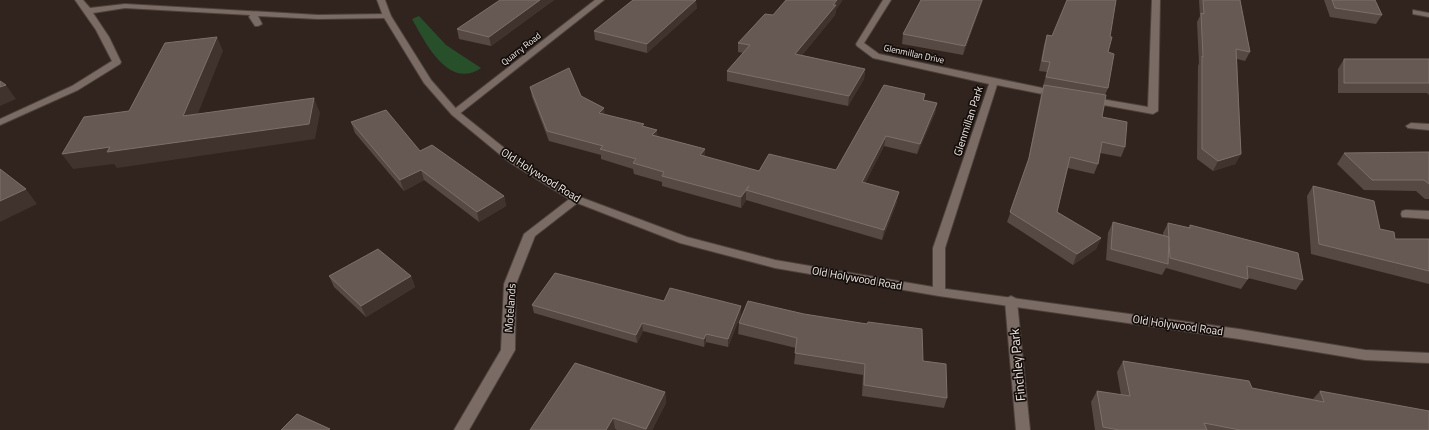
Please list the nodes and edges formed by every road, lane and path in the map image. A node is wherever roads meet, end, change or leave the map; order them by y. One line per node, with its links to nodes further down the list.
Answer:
1 (79, 0): 8 (street)
2 (176, 0): 7 (street)
3 (381, 0): 12 (street, Old Holywood Road)
4 (600, 0): 15 (street, Quarry Road)
5 (887, 0): 14 (street, Glenmillan Drive)
6 (1156, 0): 14 (street, Glenmillan Park)
7 (167, 8): 8 (street); 9 (street)
8 (88, 11): 16 (street)
9 (256, 12): 12 (street); 13 (street)
10 (1416, 12): 11 (street)
11 (1429, 15)
12 (387, 16): 15 (street, Old Holywood Road)
13 (258, 24)
14 (994, 82): 22 (street, Glenmillan Park)
15 (455, 113): 19 (street, Old Holywood Road)
16 (0, 122)
17 (1411, 126): 18 (street)
18 (1429, 127)
19 (576, 199): 22 (street, Old Holywood Road); 25 (street, Motelands)
20 (1406, 214): 21 (street)
21 (1429, 215)
22 (940, 292): 23 (street, Old Holywood Road)
23 (1011, 301): 24 (street, Old Holywood Road); 26 (street, Finchley Park)
24 (1429, 358)
25 (461, 430)
26 (1023, 430)

